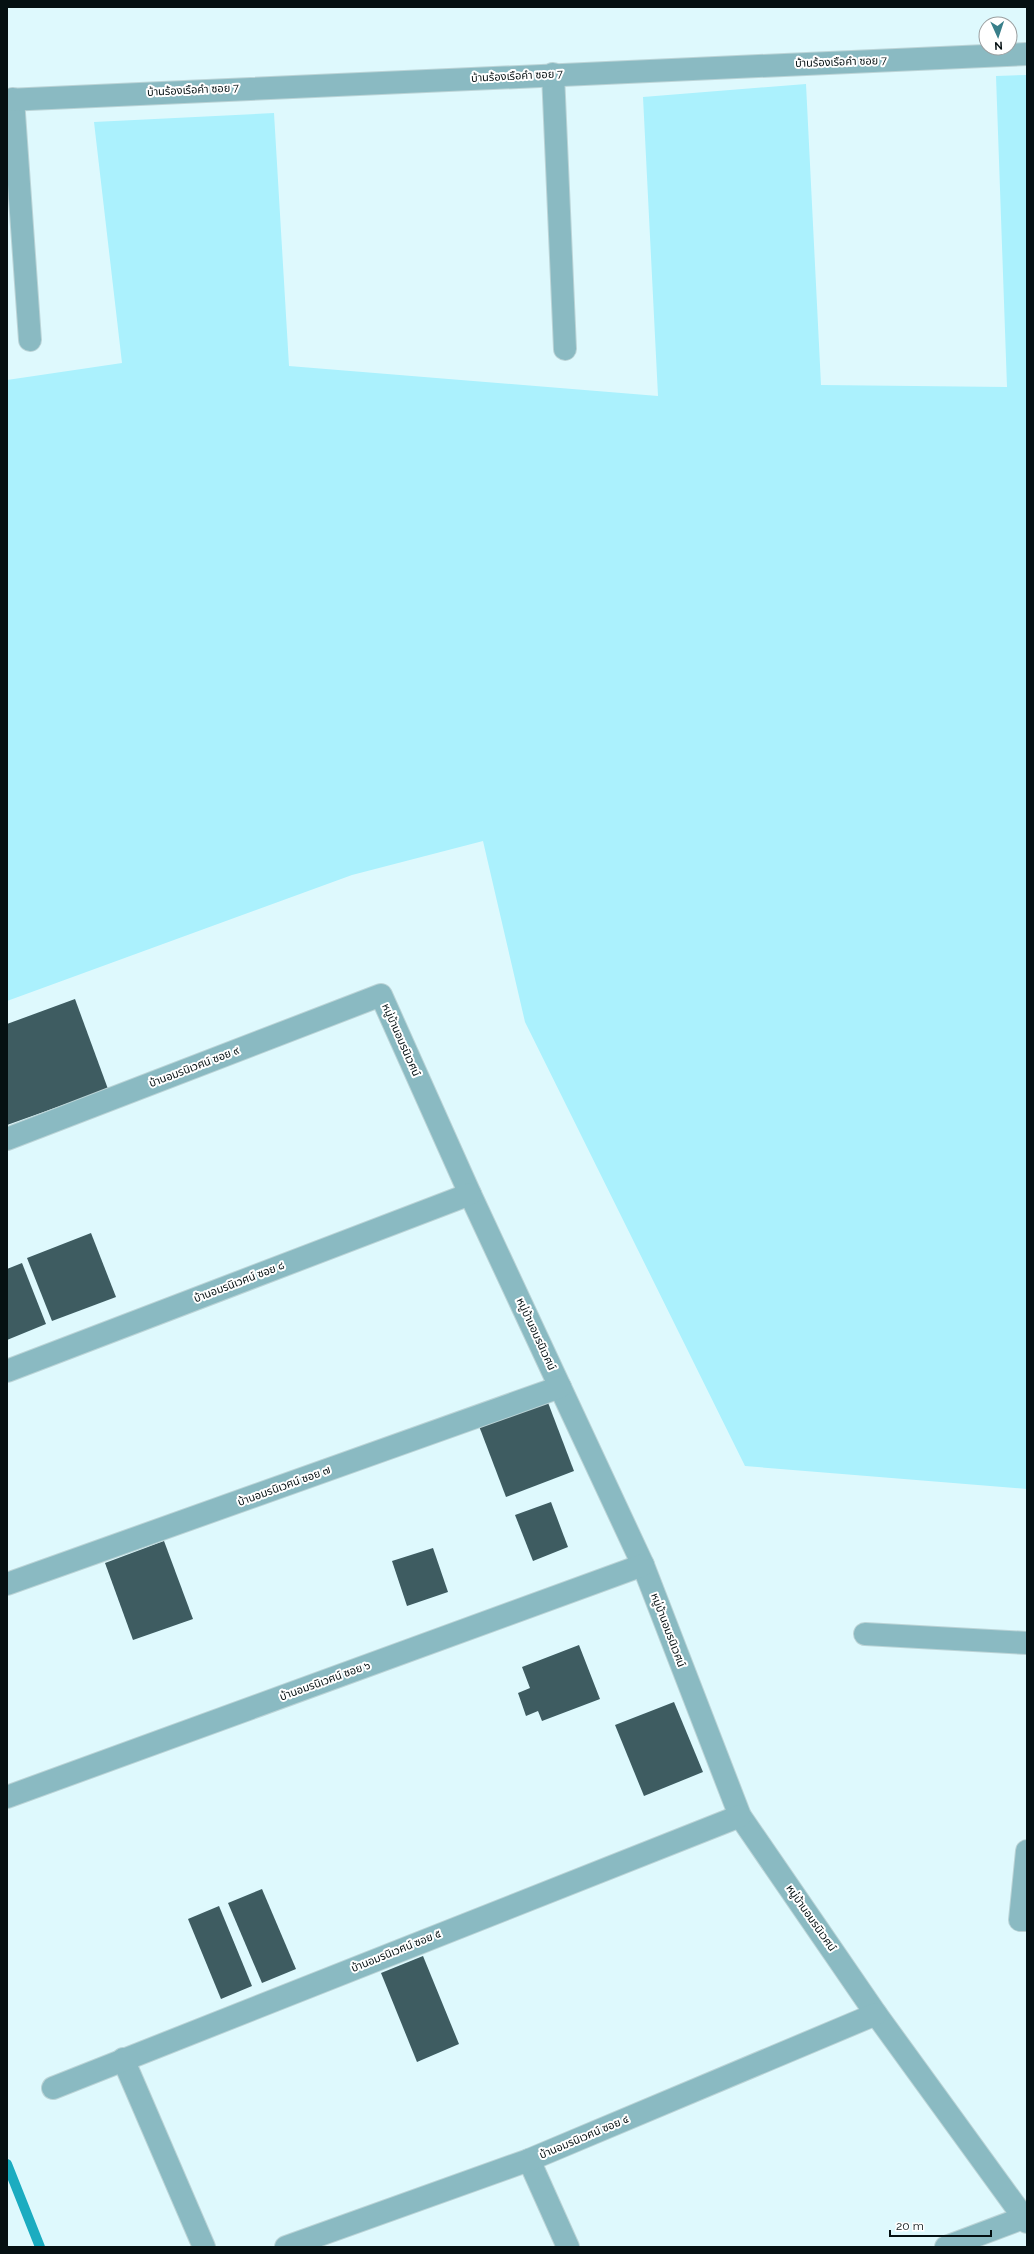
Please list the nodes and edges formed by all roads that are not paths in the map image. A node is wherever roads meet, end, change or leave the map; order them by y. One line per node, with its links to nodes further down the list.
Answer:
1 (1027, 54): 2 (street, บ้านร้องเรือคำ ซอย 7)
2 (554, 74): 3 (street, บ้านร้องเรือคำ ซอย 7); 5 (street)
3 (10, 99): 4 (street)
4 (30, 340)
5 (565, 349)
6 (380, 995): 7 (street, บ้านอมรนิเวศน์ ซอย ๙); 8 (street, หมู่บ้านอมรนิเวศน์)
7 (7, 1139)
8 (470, 1194): 9 (street, บ้านอมรนิเวศน์ ซอย ๘); 10 (street, หมู่บ้านอมรนิเวศน์)
9 (7, 1371)
10 (560, 1387): 11 (street, หมู่บ้านอมรนิเวศน์); 12 (street, บ้านอมรนิเวศน์ ซอย ๗)
11 (643, 1565): 15 (street, บ้านอมรนิเวศน์ ซอย ๖); 16 (street, หมู่บ้านอมรนิเวศน์)
12 (7, 1584)
13 (864, 1634): 14 (street)
14 (1027, 1643)
15 (7, 1797)
16 (740, 1816): 19 (street, หมู่บ้านอมรนิเวศน์); 20 (street, บ้านอมรนิเวศน์ ซอย ๕)
17 (1027, 1851): 18 (street)
18 (1024, 1920)
19 (876, 2014): 22 (street, บ้านอมรนิเวศน์ ซอย ๔); 23 (street, หมู่บ้านอมรนิเวศน์)
20 (123, 2059): 21 (street, บ้านอมรนิเวศน์ ซอย ๕); 24 (street)
21 (52, 2088)
22 (529, 2160): 25 (street, บ้านอมรนิเวศน์ ซอย ๔); 26 (street)
23 (1025, 2220): 27 (street)
24 (204, 2247)
25 (286, 2247)
26 (568, 2247)
27 (946, 2247)

